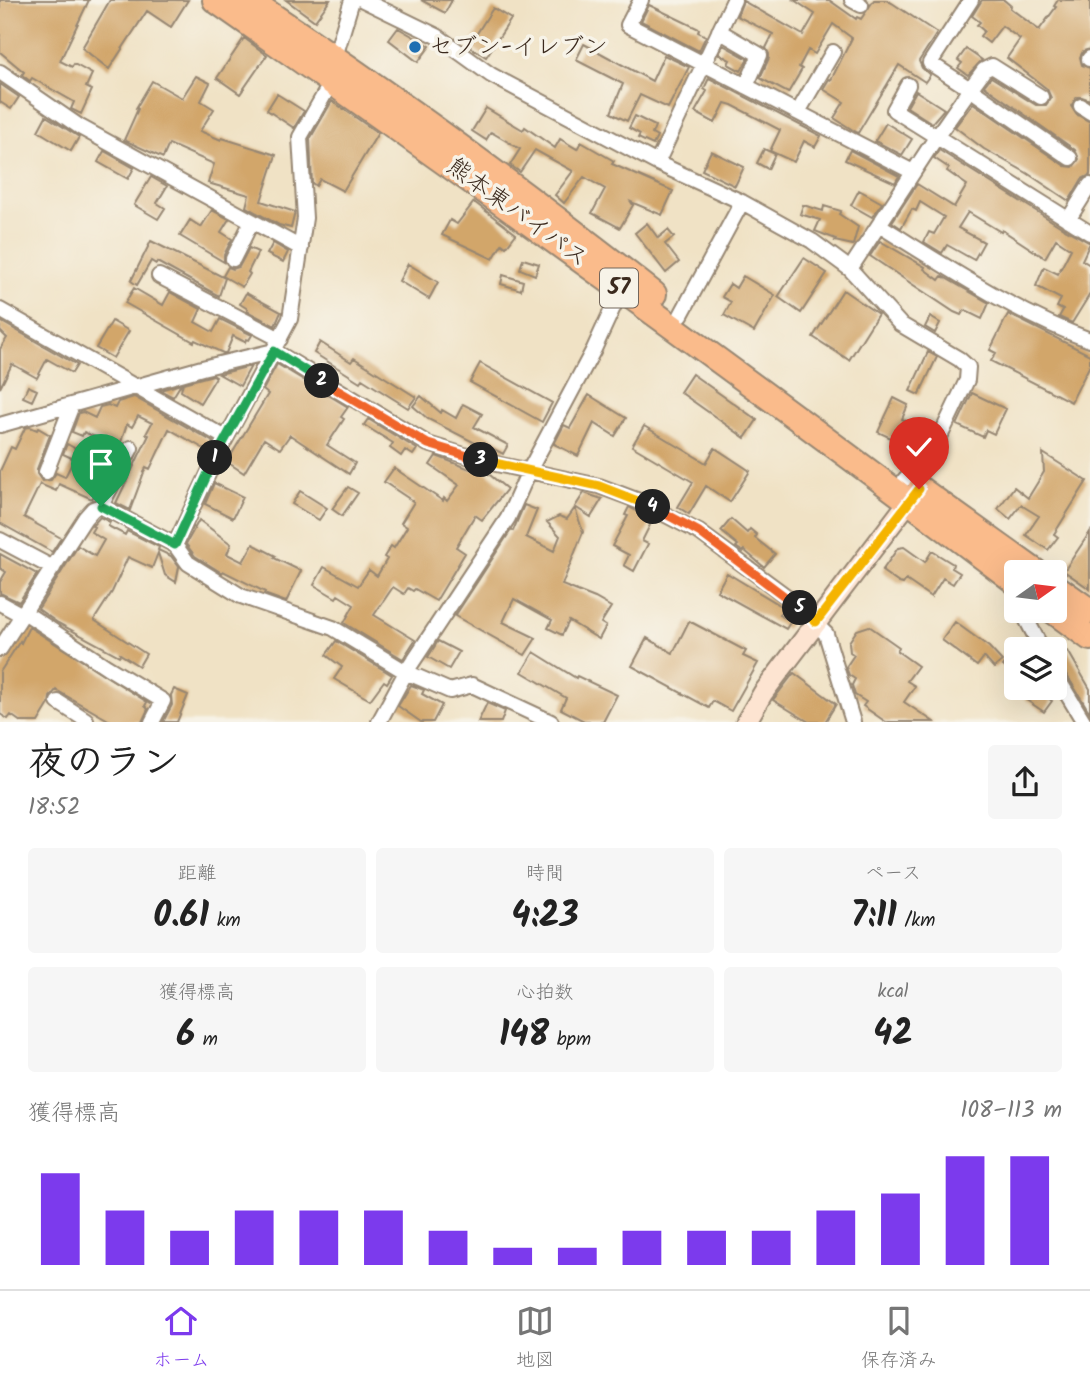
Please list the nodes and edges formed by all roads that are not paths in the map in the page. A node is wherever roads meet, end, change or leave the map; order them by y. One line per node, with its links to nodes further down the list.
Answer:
1 (215, 0): 11 (highway, 熊本東バイパス / 57)
2 (249, 0): 11 (highway, 熊本東バイパス / 57)
3 (352, 0): 11 (street)
4 (363, 0): 20 (street)
5 (641, 0): 10 (street)
6 (733, 0): 8 (street)
7 (971, 0): 15 (street)
8 (719, 31): 10 (street); 14 (street)
9 (833, 52): 17 (street)
10 (704, 64): 14 (street); 20 (street)
11 (333, 69): 28 (street); 32 (highway, 熊本東バイパス / 57); 34 (highway, 熊本東バイパス / 57)
12 (0, 72): 25 (street)
13 (908, 85): 18 (street)
14 (746, 86): 17 (street)
15 (970, 89): 16 (street); 18 (street); 19 (street)
16 (1041, 97)
17 (798, 112): 21 (street)
18 (937, 136): 21 (street); 24 (street)
19 (1070, 158)
20 (657, 163): 23 (street)
21 (913, 172): 26 (street)
22 (1090, 186): 24 (street)
23 (742, 202): 30 (street); 34 (street)
24 (1068, 220): 27 (street)
25 (252, 221): 28 (street); 29 (street)
26 (879, 225): 30 (street); 35 (street)
27 (1090, 233)
28 (301, 248): 36 (street)
29 (233, 259)
30 (850, 269): 46 (street)
31 (159, 276): 36 (street)
32 (621, 289): 44 (street); 46 (highway, 熊本東バイパス / 57)
33 (0, 310): 37 (street)
34 (681, 315): 46 (highway, 熊本東バイパス / 57)
35 (1090, 341)
36 (277, 345): 37 (street); 40 (street); 44 (street)
37 (136, 387): 38 (street); 40 (street)
38 (72, 405): 39 (street); 45 (street)
39 (0, 425)
40 (226, 438): 49 (street)
41 (131, 447): 43 (street)
42 (101, 457): 43 (street)
43 (122, 465): 47 (street)
44 (529, 471): 57 (street); 61 (street)
45 (46, 472)
46 (911, 490): 50 (highway, 熊本東バイパス / 57); 52 (highway, 熊本東バイパス / 57); 57 (main road)
47 (101, 506): 49 (street); 51 (street)
48 (0, 540): 51 (street)
49 (175, 545): 61 (street)
50 (1018, 560)
51 (52, 568): 56 (street)
52 (1004, 572)
53 (1068, 595): 55 (highway)
54 (0, 603): 56 (street)
55 (1090, 611)
56 (23, 613): 60 (street); 65 (street)
57 (816, 622): 68 (main road); 69 (street)
58 (1068, 622): 59 (highway)
59 (1090, 639)
60 (0, 649)
61 (406, 672): 66 (street); 67 (street)
62 (1067, 694): 70 (street)
63 (58, 702): 64 (street)
64 (85, 722)
65 (152, 722)
66 (379, 722)
67 (551, 722)
68 (747, 722)
69 (853, 722)
70 (1084, 722)

